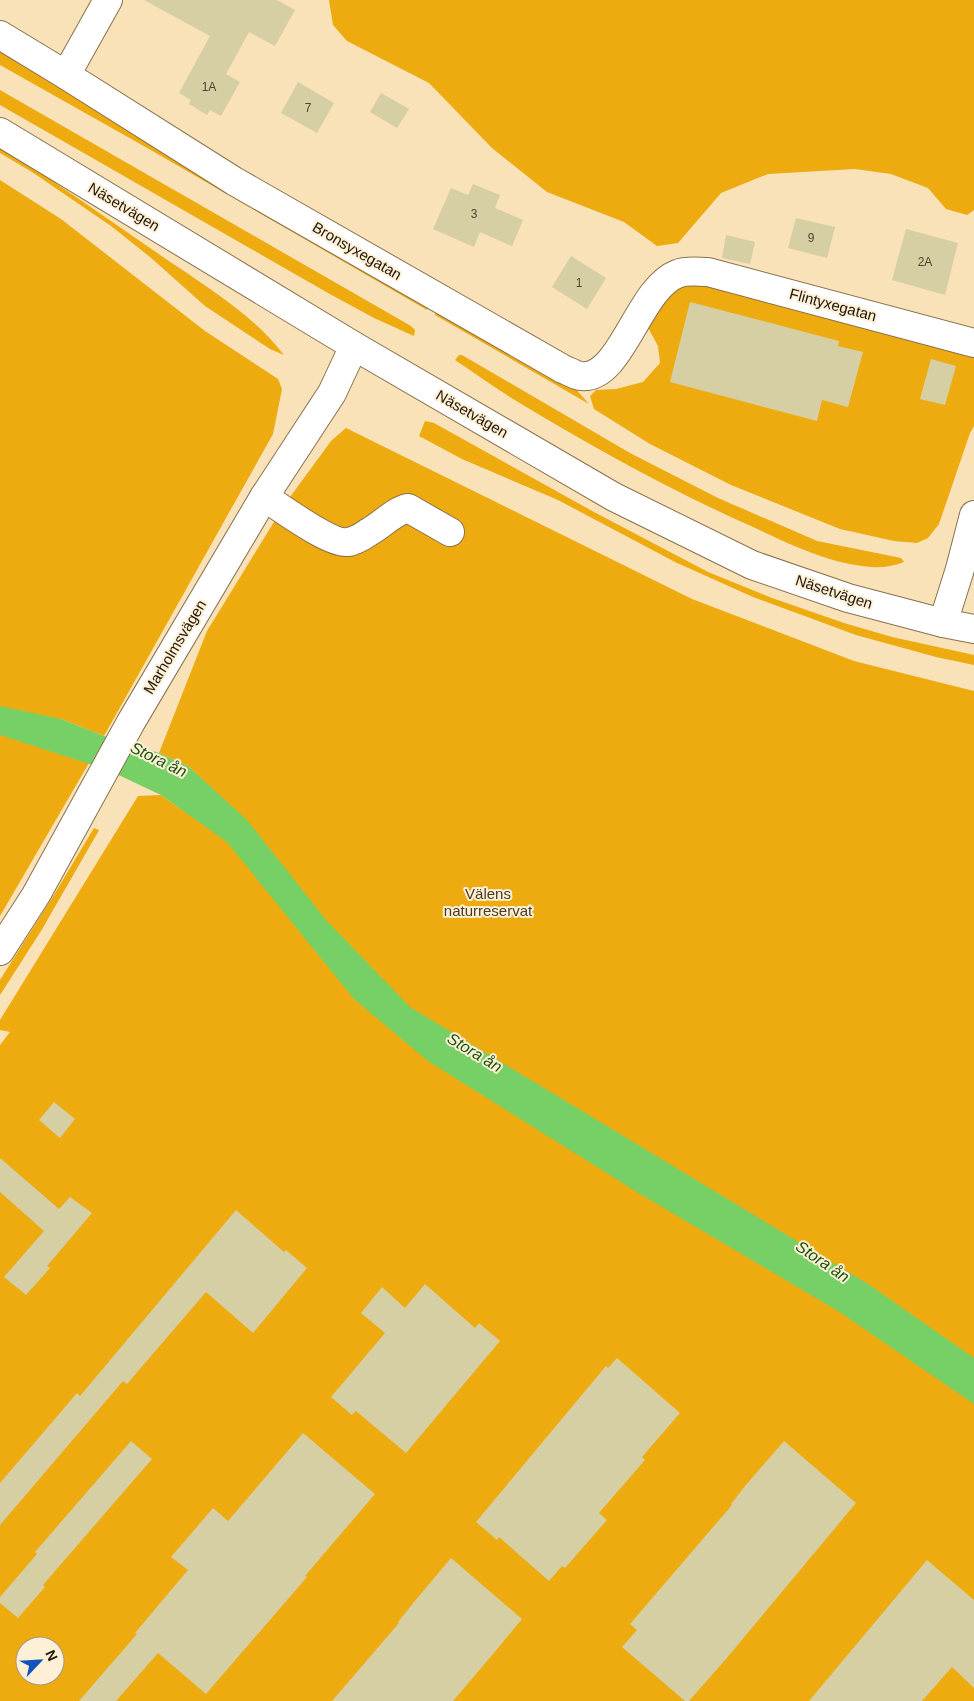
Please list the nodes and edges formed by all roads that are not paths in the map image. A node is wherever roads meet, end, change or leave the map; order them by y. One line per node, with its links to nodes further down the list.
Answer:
1 (108, 0): 3 (street)
2 (0, 35): 3 (street, Bronsyxegatan)
3 (66, 74): 5 (street, Bronsyxegatan)
4 (0, 132): 7 (street, Näsetvägen)
5 (691, 271): 6 (street, Flintyxegatan)
6 (974, 343)
7 (354, 346): 8 (street, Marholmsvägen); 11 (street, Näsetvägen)
8 (264, 497): 10 (street); 13 (street, Marholmsvägen)
9 (974, 515): 11 (street)
10 (450, 532)
11 (943, 624): 12 (street, Näsetvägen)
12 (974, 629)
13 (0, 951)

